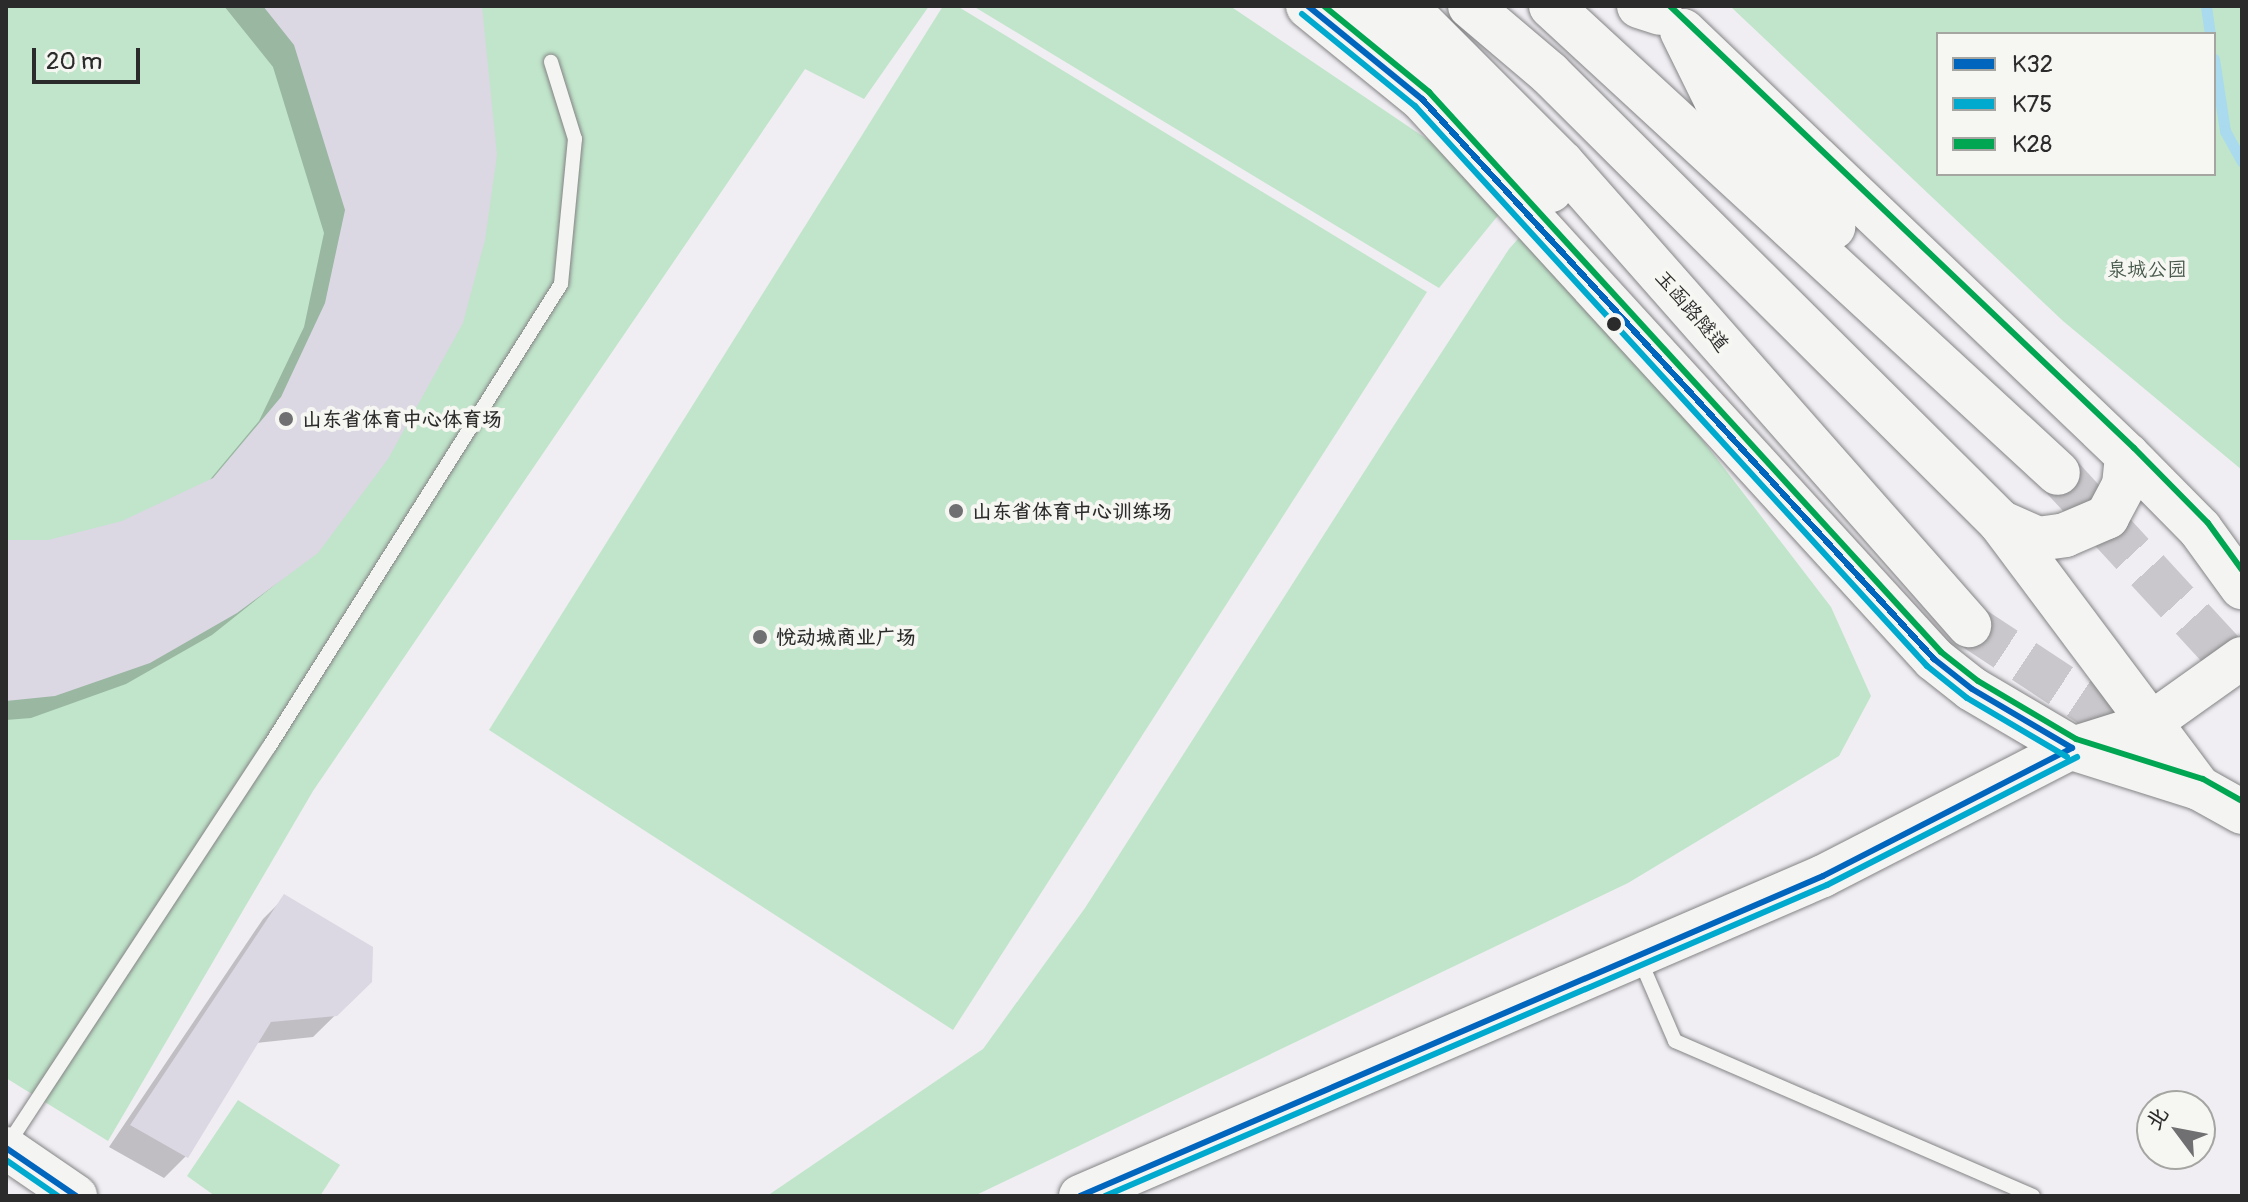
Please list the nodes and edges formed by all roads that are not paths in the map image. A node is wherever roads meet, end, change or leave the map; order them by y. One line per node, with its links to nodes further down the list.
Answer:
1 (1308, 6): 17 (main road)
2 (1353, 6): 12 (main road)
3 (1405, 6): 12 (main road, 玉函路隧道)
4 (1470, 6): 11 (main road)
5 (1551, 6): 8 (main road)
6 (1659, 14): 8 (main road); 9 (main road)
7 (551, 62): 21 (lane)
8 (1976, 392): 10 (main road)
9 (2127, 455): 11 (main road); 13 (main road)
10 (2058, 473)
11 (2000, 522): 16 (main road)
12 (1904, 551): 14 (main road, 玉函路隧道)
13 (2242, 587)
14 (1969, 625)
15 (2242, 658): 16 (main road)
16 (2149, 724): 17 (main road); 18 (main road)
17 (2072, 748): 18 (main road); 20 (main road)
18 (2199, 788): 19 (main road)
19 (2242, 812)
20 (1638, 956): 23 (main road); 24 (lane)
21 (6, 1148): 22 (main road)
22 (76, 1196)
23 (1080, 1196)
24 (2033, 1196)

